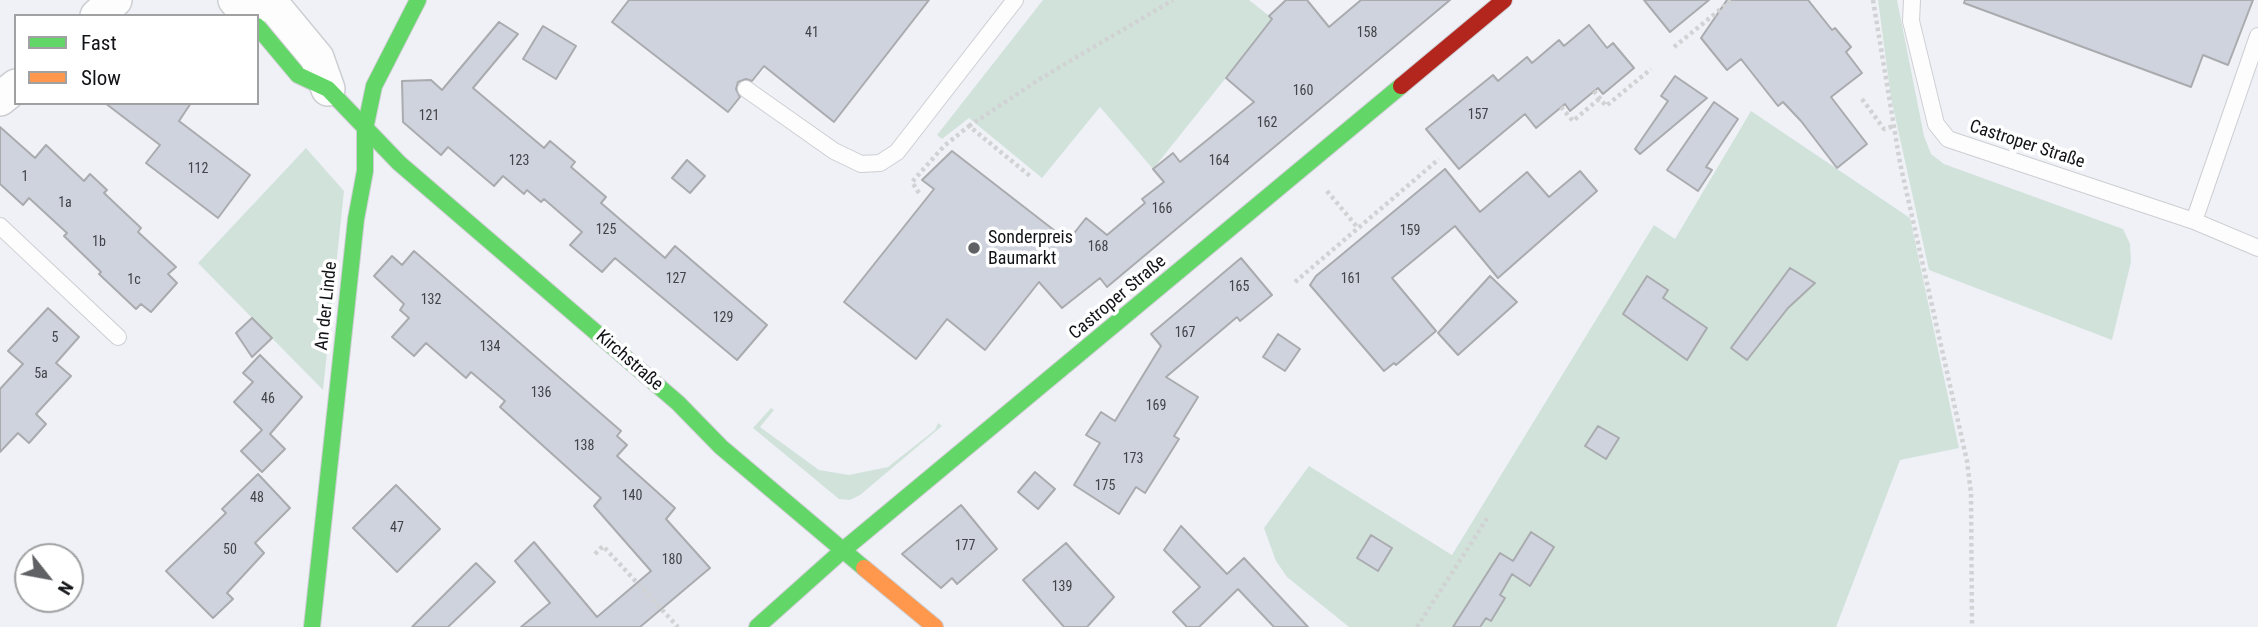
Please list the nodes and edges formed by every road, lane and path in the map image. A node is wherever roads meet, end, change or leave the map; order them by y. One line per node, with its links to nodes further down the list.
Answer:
1 (115, 0): 11 (street)
2 (235, 0): 12 (street)
3 (269, 0): 18 (street, Kirchstraße)
4 (418, 0): 27 (street, An der Linde)
5 (1014, 0): 19 (lane)
6 (1173, 0): 26 (path)
7 (1504, 0): 29 (street, Castroper Straße)
8 (1732, 0): 15 (path)
9 (1873, 0): 25 (path)
10 (1912, 0): 32 (lane, Castroper Straße)
11 (99, 14)
12 (247, 14)
13 (259, 28): 18 (street, Kirchstraße)
14 (2258, 36): 32 (lane)
15 (1674, 47)
16 (1651, 69): 21 (path)
17 (14, 88): 22 (street)
18 (328, 89): 27 (street, Kirchstraße)
19 (746, 89)
20 (1594, 91): 21 (path)
21 (1600, 98): 24 (path)
22 (0, 99)
23 (1862, 99): 25 (path)
24 (1561, 107)
25 (1894, 126): 46 (path)
26 (969, 127): 30 (path); 31 (path)
27 (365, 129): 39 (street, Kirchstraße); 41 (street, An der Linde)
28 (1439, 159): 34 (path)
29 (1306, 166): 34 (path); 39 (street, Castroper Straße)
30 (1030, 176)
31 (919, 193)
32 (2194, 221): 35 (lane, Castroper Straße)
33 (0, 226): 37 (lane)
34 (1358, 228): 36 (path)
35 (2258, 248)
36 (1295, 282)
37 (118, 337)
38 (1488, 517): 45 (path)
39 (842, 551): 43 (street, Castroper Straße); 44 (street, Kirchstraße)
40 (595, 554): 42 (path)
41 (312, 627)
42 (678, 627)
43 (757, 627)
44 (935, 627)
45 (1417, 627)
46 (1972, 627)

